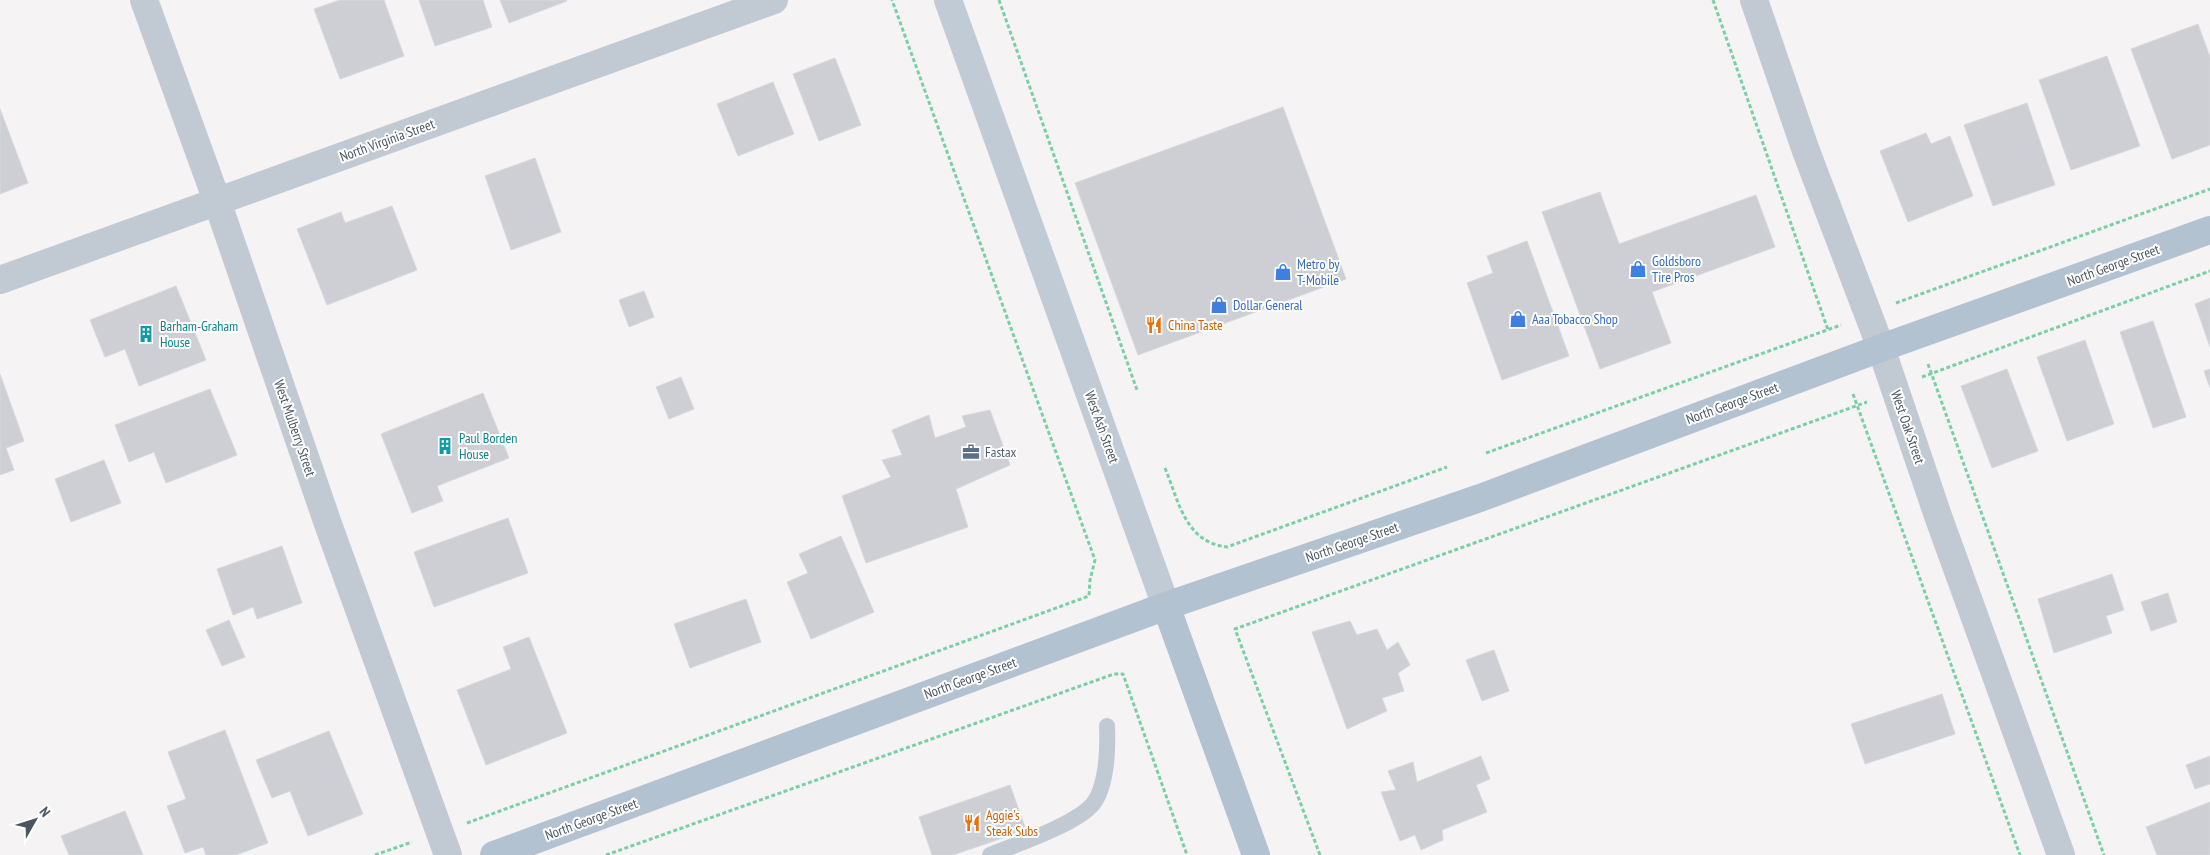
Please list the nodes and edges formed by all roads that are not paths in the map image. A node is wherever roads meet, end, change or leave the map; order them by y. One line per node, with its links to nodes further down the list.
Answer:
1 (144, 0): 5 (street, West Mulberry Street)
2 (774, 0): 5 (street, North Virginia Street)
3 (948, 0): 9 (main road, West Ash Street)
4 (1754, 0): 8 (street, West Oak Street)
5 (217, 201): 7 (street, North Virginia Street); 11 (street, West Mulberry Street)
6 (2210, 230): 8 (main road, North George Street)
7 (0, 280)
8 (1881, 348): 9 (main road, North George Street); 15 (street, West Oak Street)
9 (1166, 606): 12 (main road, North George Street); 14 (main road, West Ash Street)
10 (1107, 726): 13 (lane)
11 (448, 855)
12 (494, 855)
13 (990, 855)
14 (1256, 855)
15 (2061, 855)

